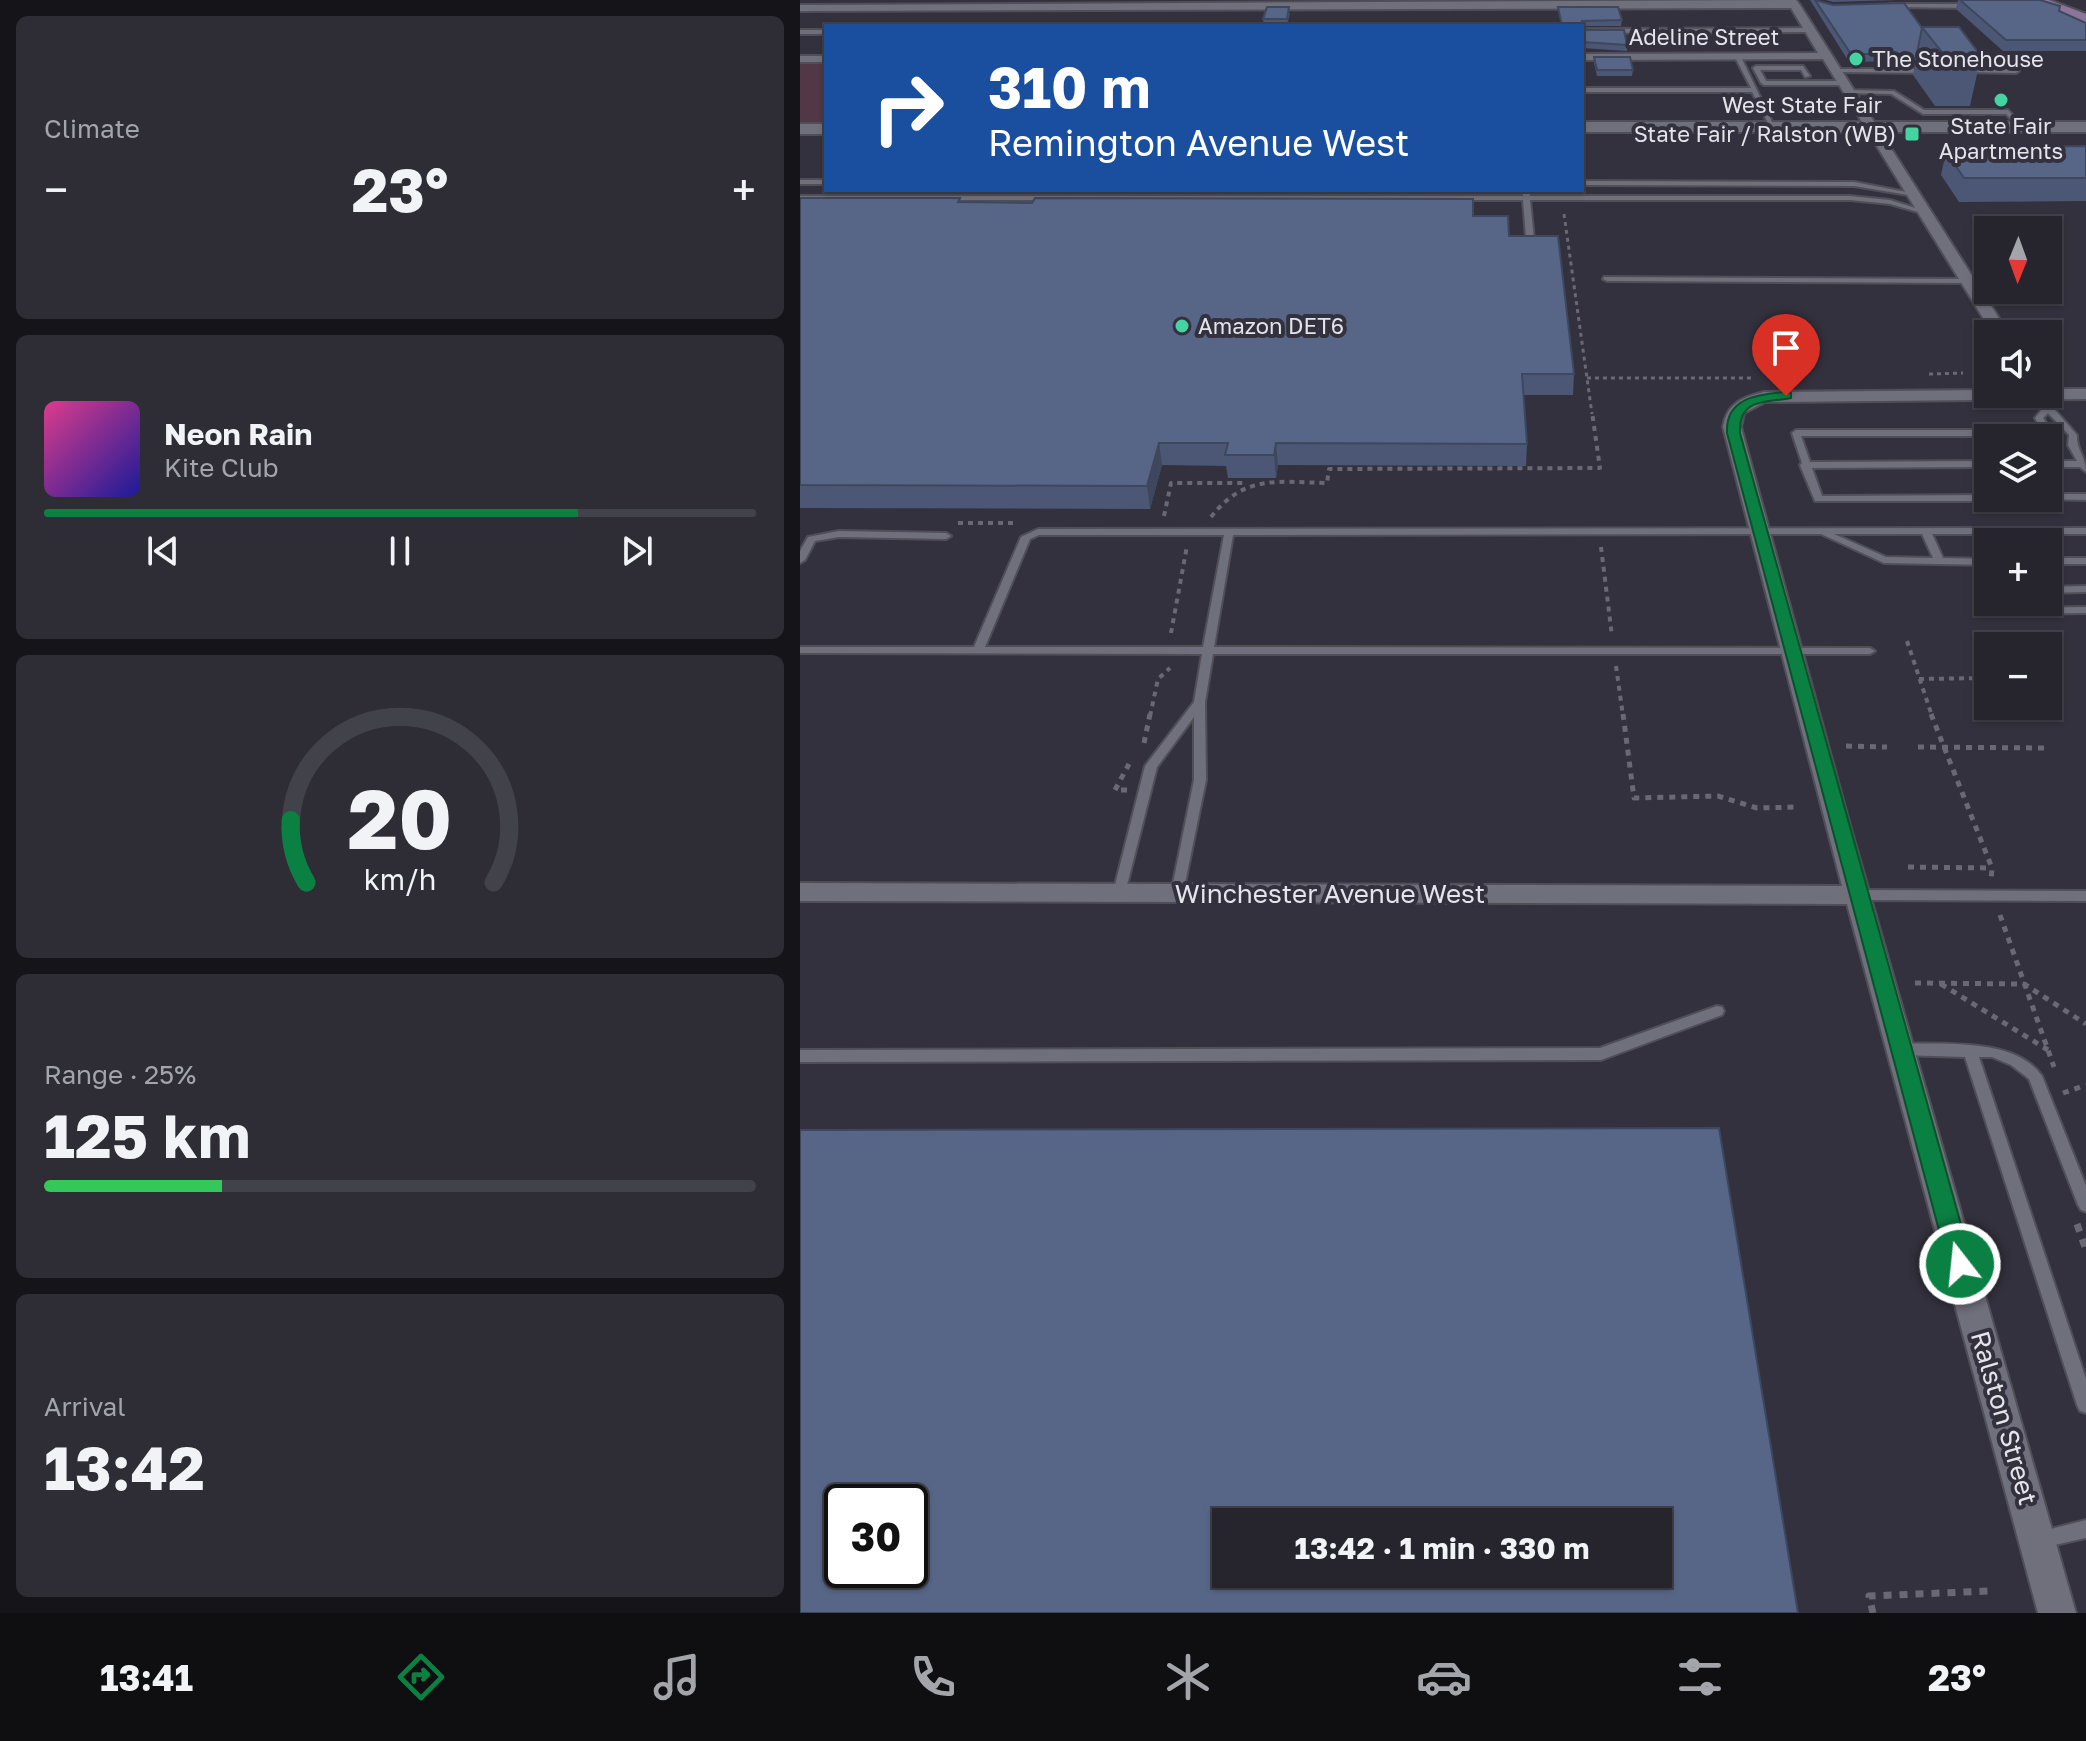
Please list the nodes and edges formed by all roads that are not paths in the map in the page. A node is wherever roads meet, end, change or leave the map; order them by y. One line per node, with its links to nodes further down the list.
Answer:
1 (1793, 3): 6 (street); 8 (street)
2 (2036, 3): 7 (main road)
3 (1974, 6): 4 (lane)
4 (1876, 7)
5 (800, 8): 6 (street)
6 (1058, 8)
7 (2082, 11)
8 (1810, 30): 9 (lane); 12 (street)
9 (1584, 31)
10 (800, 32): 11 (lane)
11 (824, 32)
12 (1826, 56): 14 (street, Adeline Street); 17 (street)
13 (1584, 57): 14 (street, Adeline Street)
14 (1738, 57): 25 (lane)
15 (800, 59): 16 (street)
16 (824, 59)
17 (1835, 71): 18 (lane); 23 (street)
18 (1880, 71): 19 (lane); 26 (lane)
19 (1941, 71)
20 (1956, 71): 21 (lane)
21 (2016, 71)
22 (1807, 76): 23 (lane)
23 (1845, 87): 26 (lane); 31 (street)
24 (1584, 90): 25 (lane)
25 (1754, 90): 28 (lane)
26 (1892, 92): 29 (lane)
27 (1584, 127): 28 (street, West State Fair)
28 (1773, 127): 31 (street, West State Fair)
29 (2021, 127): 30 (street, West State Fair); 31 (street, West State Fair)
30 (2086, 127)
31 (1874, 128): 38 (street)
32 (800, 129): 33 (street)
33 (824, 129)
34 (800, 182): 35 (lane)
35 (824, 182)
36 (1584, 183): 38 (lane)
37 (1527, 194): 39 (lane); 40 (lane); 41 (lane)
38 (1914, 194): 40 (street)
39 (800, 198)
40 (1925, 212): 43 (street)
41 (1531, 252)
42 (1607, 279): 43 (lane)
43 (1968, 281): 44 (street)
44 (1992, 320)
45 (2086, 394): 46 (street)
46 (2062, 397)
47 (1974, 399): 61 (street, Ralston Street)
48 (2040, 408): 53 (lane)
49 (2049, 408): 50 (lane)
50 (2073, 435): 51 (lane); 55 (lane)
51 (2086, 435)
52 (1974, 464): 53 (lane)
53 (1805, 465): 58 (lane)
54 (2062, 465): 55 (lane)
55 (2085, 466)
56 (2062, 497): 57 (lane)
57 (2086, 497)
58 (1974, 498)
59 (2086, 531): 63 (lane)
60 (1229, 532): 61 (lane); 75 (lane); 76 (lane)
61 (1760, 532): 62 (lane); 77 (street, Ralston Street)
62 (1819, 532): 63 (lane); 66 (lane)
63 (1926, 532): 66 (lane)
64 (946, 536): 65 (lane)
65 (800, 560)
66 (1939, 560): 69 (lane)
67 (2062, 561): 68 (lane)
68 (2086, 561)
69 (1974, 564)
70 (2086, 589): 71 (lane)
71 (2062, 590)
72 (2062, 610): 73 (lane)
73 (2086, 610)
74 (800, 650): 75 (lane)
75 (978, 650): 76 (lane)
76 (1209, 650): 77 (lane); 79 (lane)
77 (1791, 651): 78 (lane); 83 (street, Ralston Street)
78 (1870, 651)
79 (1199, 702): 81 (lane); 82 (lane)
80 (800, 892): 81 (street, Winchester Avenue West)
81 (1119, 893): 82 (street, Winchester Avenue West)
82 (1177, 893): 83 (street, Winchester Avenue West)
83 (1859, 895): 85 (lane); 88 (street, Ralston Street)
84 (2086, 896): 85 (lane)
85 (2070, 898): 86 (lane)
86 (2086, 905)
87 (1717, 1011): 90 (lane)
88 (1900, 1049): 89 (lane); 94 (street, Ralston Street)
89 (1970, 1050): 91 (lane); 92 (lane)
90 (800, 1056)
91 (2086, 1205)
92 (2086, 1405)
93 (2086, 1529): 94 (lane)
94 (2038, 1540): 95 (street, Ralston Street)
95 (2057, 1613)

